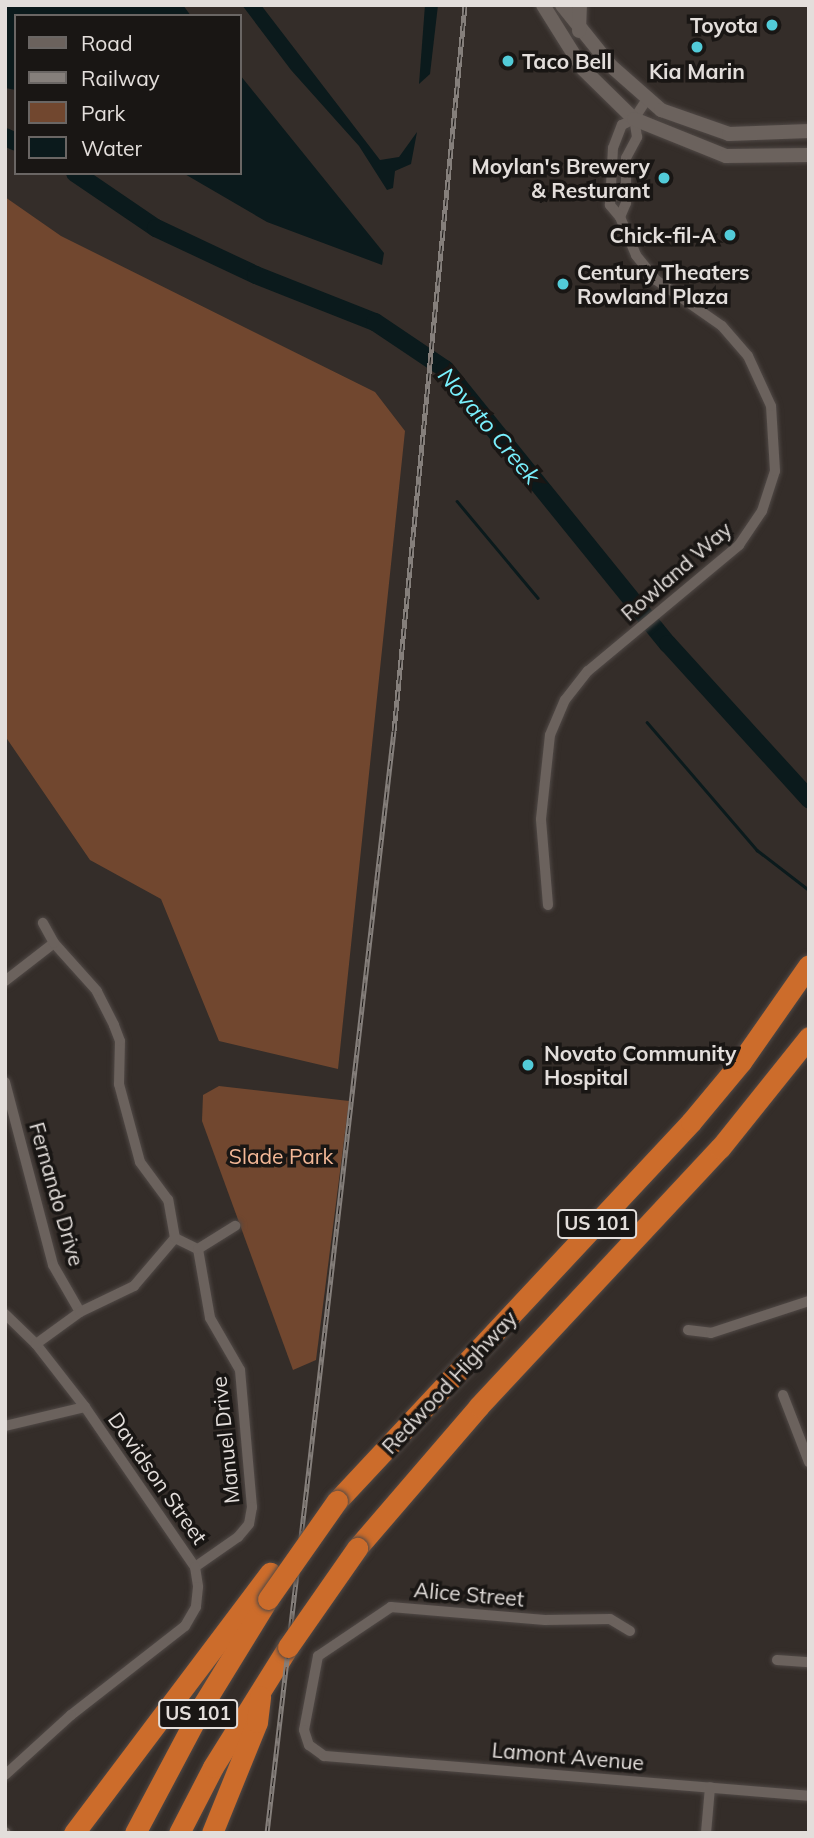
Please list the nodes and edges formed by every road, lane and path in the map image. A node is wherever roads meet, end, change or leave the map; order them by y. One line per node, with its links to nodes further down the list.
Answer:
1 (543, 5): 6 (street)
2 (562, 5): 4 (street)
3 (580, 5): 4 (street)
4 (579, 31): 5 (street)
5 (646, 99): 6 (street, Rowland Way); 7 (street)
6 (634, 119): 9 (street); 11 (street, Rowland Way); 11 (street, Rowland Way)
7 (809, 131)
8 (809, 155): 9 (street)
9 (755, 158): 10 (street)
10 (809, 162)
11 (620, 217): 12 (street, Rowland Way)
12 (548, 905)
13 (43, 923): 14 (street)
14 (54, 943): 16 (street); 20 (street)
15 (809, 965): 31 (highway, Redwood Highway / US 101)
16 (5, 981)
17 (809, 1037): 36 (highway, Redwood Highway / US 101, bridge)
18 (5, 1082): 23 (street, Fernando Drive)
19 (235, 1226): 21 (street)
20 (175, 1238): 21 (street); 23 (street)
21 (198, 1249): 32 (street, Manuel Drive)
22 (809, 1301): 25 (street)
23 (80, 1312): 26 (street)
24 (5, 1314): 26 (street, Davidson Street)
25 (688, 1330)
26 (36, 1344): 28 (street, Davidson Street)
27 (783, 1395): 30 (street)
28 (85, 1407): 29 (street); 32 (street, Davidson Street)
29 (5, 1426)
30 (809, 1462)
31 (337, 1501): 41 (highway, bridge); 42 (highway, Redwood Highway / US 101, bridge)
32 (195, 1567): 38 (street, Davidson Street)
33 (629, 1630): 37 (street, Alice Street)
34 (777, 1660): 35 (street)
35 (809, 1662)
36 (261, 1687): 43 (highway, Redwood Highway / US 101); 44 (highway)
37 (324, 1756): 39 (street, Lamont Avenue)
38 (5, 1775)
39 (710, 1787): 40 (street, Lamont Avenue); 45 (street)
40 (809, 1796)
41 (74, 1833)
42 (135, 1833)
43 (178, 1833)
44 (212, 1833)
45 (706, 1833)

